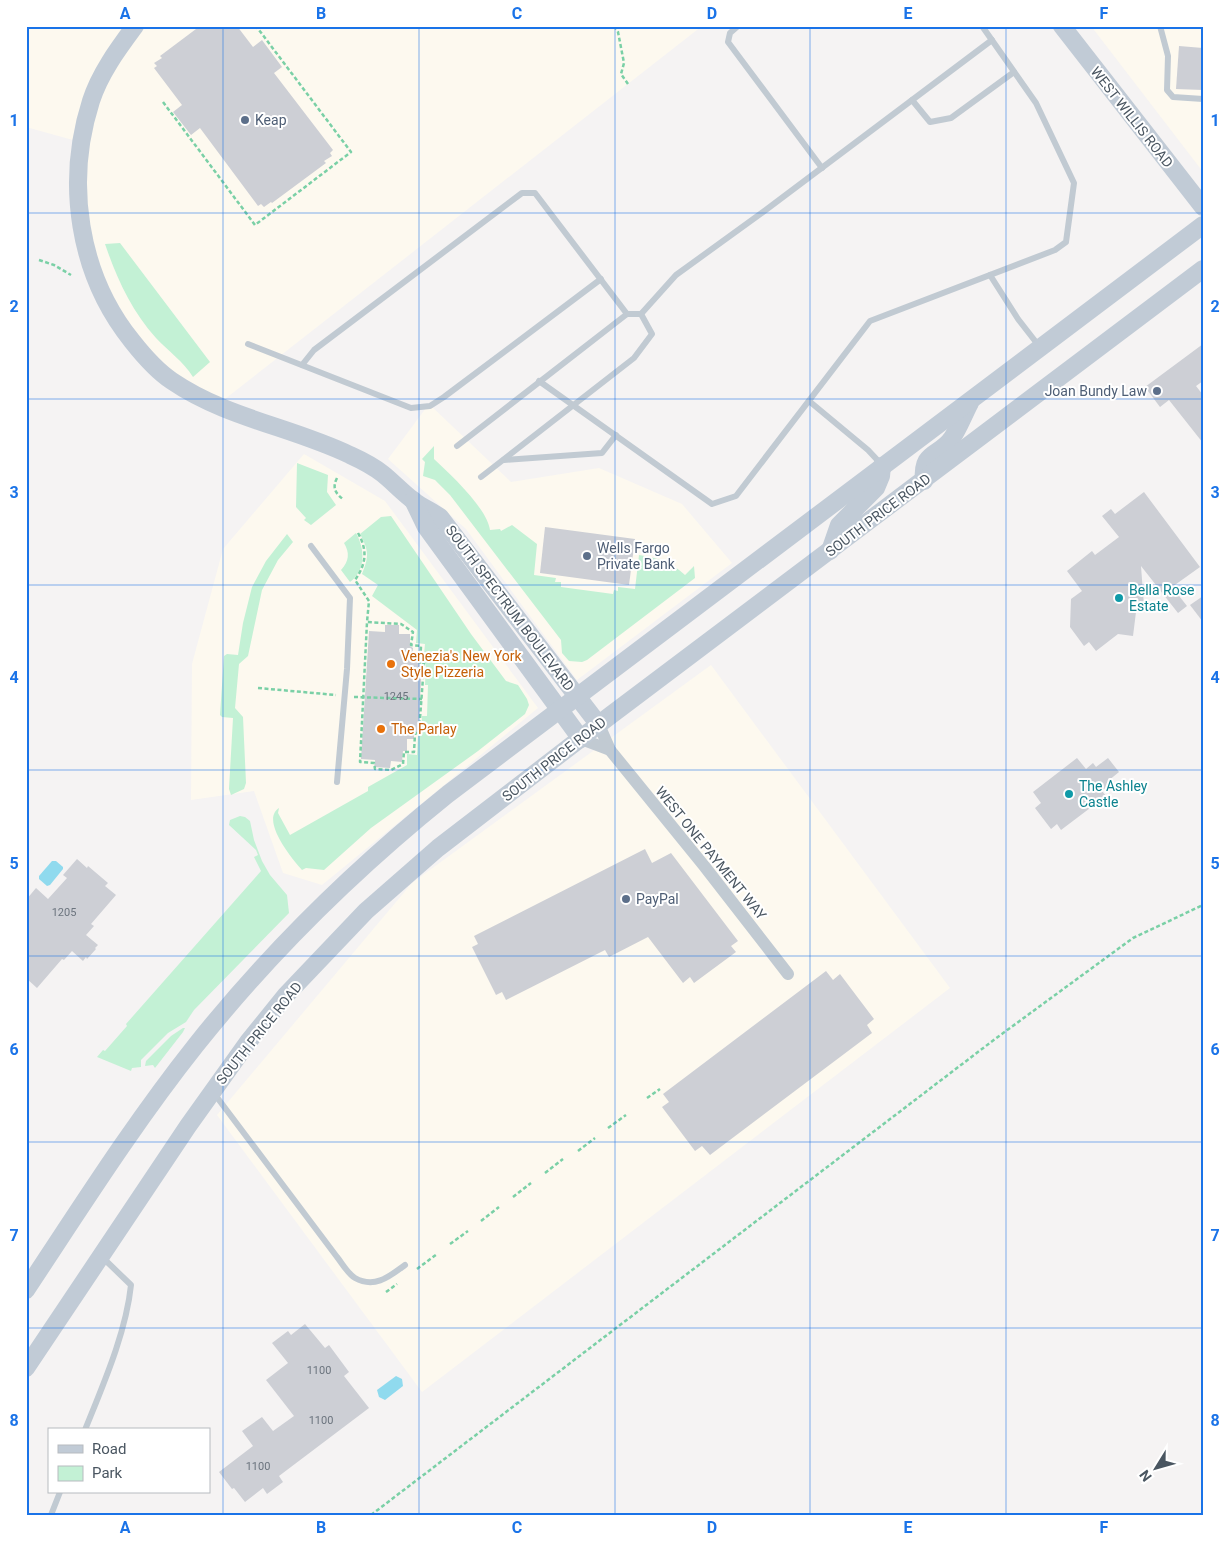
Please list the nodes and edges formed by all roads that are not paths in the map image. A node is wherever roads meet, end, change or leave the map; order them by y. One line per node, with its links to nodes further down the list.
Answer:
1 (136, 26): 31 (main road, SOUTH SPECTRUM BOULEVARD)
2 (738, 26): 10 (lane)
3 (982, 26): 6 (lane)
4 (1062, 26): 11 (main road, WEST WILLIS ROAD)
5 (1160, 26): 8 (lane)
6 (992, 40): 7 (lane); 9 (lane)
7 (1014, 72): 9 (lane); 14 (lane)
8 (1203, 99)
9 (912, 100): 10 (lane)
10 (822, 168): 17 (lane)
11 (1203, 207)
12 (1203, 225): 19 (main road)
13 (1203, 269): 30 (main road, SOUTH PRICE ROAD)
14 (990, 275): 19 (lane); 23 (lane)
15 (601, 279): 16 (lane); 20 (lane); 20 (lane)
16 (627, 314): 17 (lane); 21 (lane)
17 (642, 314): 24 (lane)
18 (248, 344): 20 (lane)
19 (1040, 347): 22 (main road)
20 (302, 365)
21 (539, 381): 24 (lane); 26 (lane)
22 (971, 400): 28 (main road); 30 (main road)
23 (809, 401): 25 (lane); 28 (lane)
24 (574, 405): 25 (lane); 27 (lane)
25 (616, 435): 27 (lane)
26 (457, 446)
27 (502, 460): 29 (lane)
28 (882, 466): 33 (main road); 34 (main road)
29 (481, 477)
30 (924, 480): 33 (main road, SOUTH PRICE ROAD)
31 (413, 500): 34 (main road, SOUTH SPECTRUM BOULEVARD); 35 (main road, SOUTH SPECTRUM BOULEVARD)
32 (311, 546): 39 (lane)
33 (830, 551): 36 (main road, SOUTH PRICE ROAD)
34 (577, 697): 35 (main road); 36 (main road, SOUTH SPECTRUM BOULEVARD)
35 (559, 710): 37 (main road, SOUTH SPECTRUM BOULEVARD); 44 (main road)
36 (599, 725): 37 (main road, SOUTH PRICE ROAD); 38 (street, WEST ONE PAYMENT WAY)
37 (580, 739): 38 (street); 41 (main road, SOUTH PRICE ROAD)
38 (610, 750): 40 (street, WEST ONE PAYMENT WAY)
39 (336, 782)
40 (788, 974)
41 (212, 1091): 42 (main road, SOUTH PRICE ROAD); 43 (lane)
42 (101, 1256): 45 (main road, SOUTH PRICE ROAD); 46 (lane)
43 (405, 1265)
44 (26, 1290)
45 (26, 1368)
46 (87, 1428)
47 (59, 1494): 48 (lane)
48 (51, 1515)

